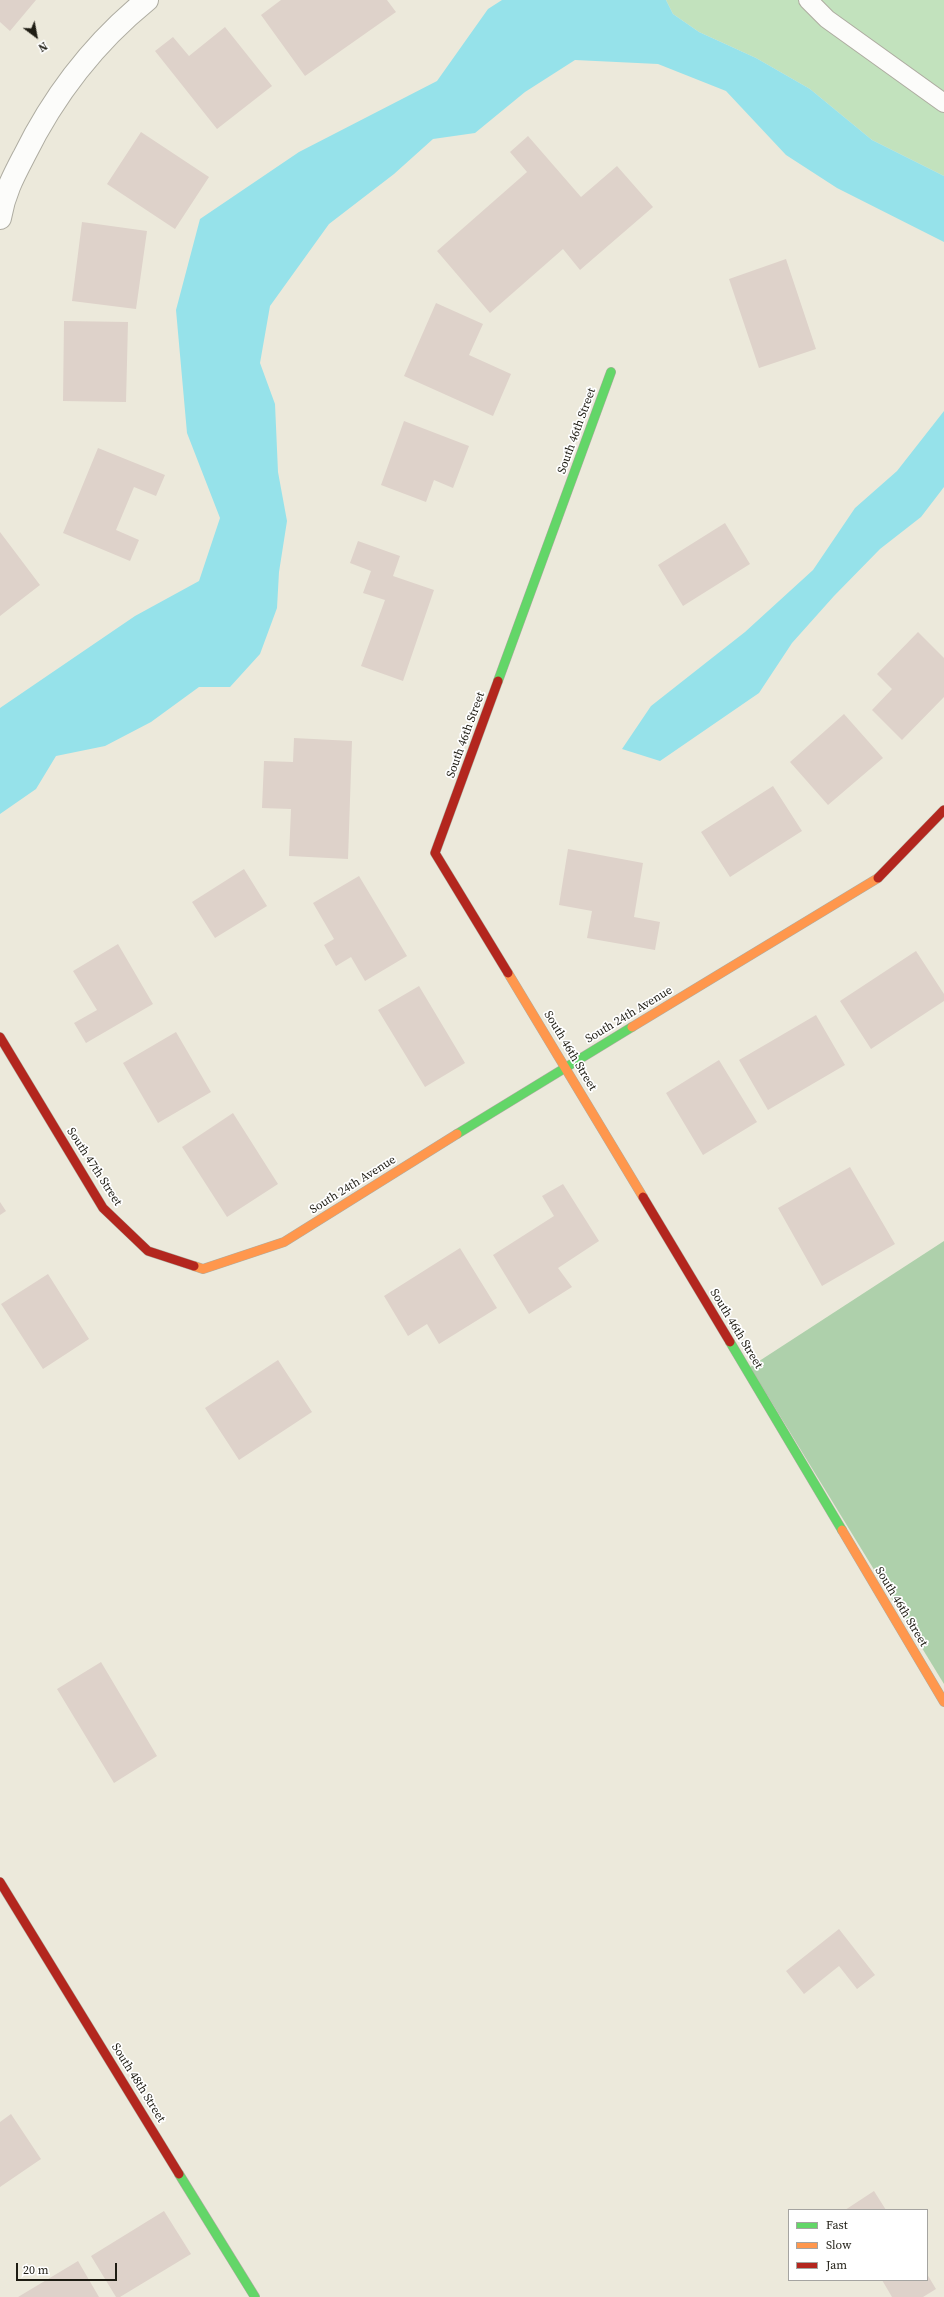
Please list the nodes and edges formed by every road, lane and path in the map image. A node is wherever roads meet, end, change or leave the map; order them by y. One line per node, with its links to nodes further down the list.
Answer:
1 (147, 0): 4 (street)
2 (808, 0): 3 (lane)
3 (944, 103)
4 (0, 218)
5 (611, 372): 8 (street, South 46th Street)
6 (944, 810): 8 (street, South 24th Avenue)
7 (0, 1037): 9 (street, South 47th Street)
8 (566, 1067): 9 (street, South 24th Avenue); 10 (street, South 46th Street)
9 (203, 1269)
10 (944, 1702)
11 (0, 1882): 12 (street, South 48th Street)
12 (252, 2296)

